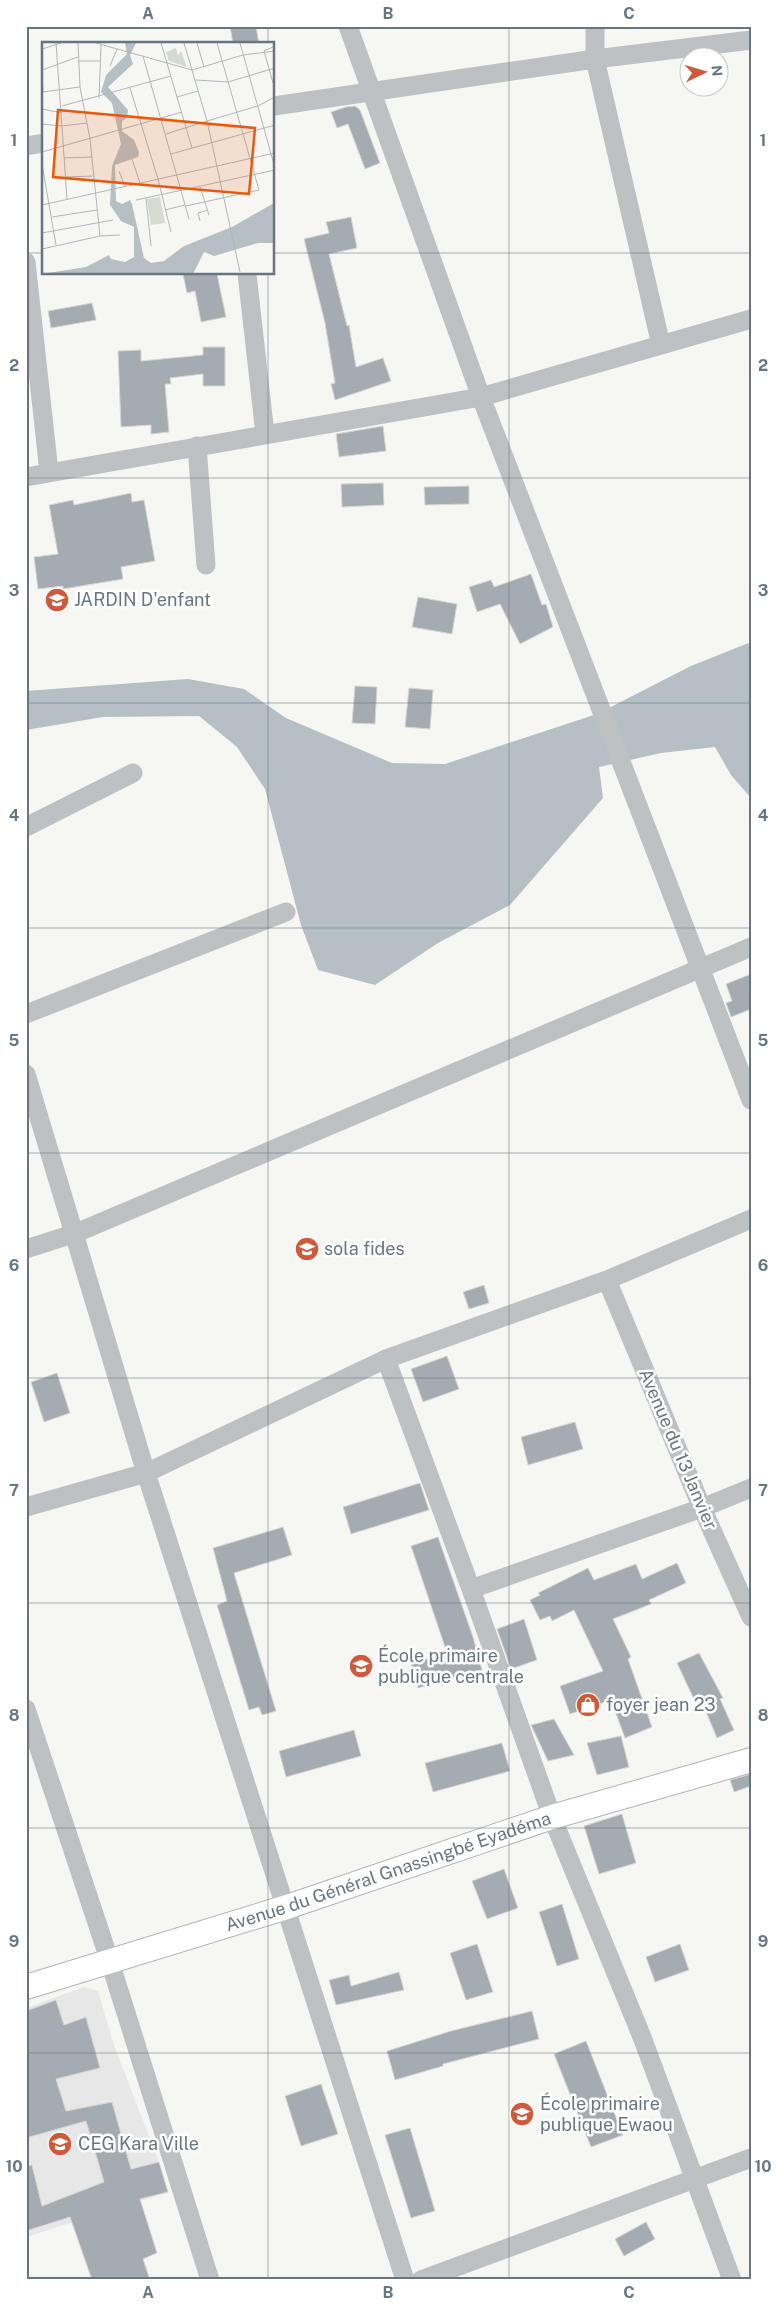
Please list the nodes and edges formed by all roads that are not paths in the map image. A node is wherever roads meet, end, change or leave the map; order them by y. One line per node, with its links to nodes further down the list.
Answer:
1 (348, 26): 5 (street)
2 (595, 26): 4 (street)
3 (749, 35): 4 (street)
4 (595, 59): 5 (street); 12 (street)
5 (373, 90): 6 (street); 13 (street)
6 (275, 106)
7 (42, 143): 8 (street)
8 (26, 146)
9 (26, 262): 16 (street)
10 (247, 275): 14 (street)
11 (751, 319): 12 (street)
12 (661, 345): 13 (street)
13 (481, 397): 14 (street); 23 (street)
14 (265, 434): 15 (street)
15 (197, 446): 16 (street); 18 (street)
16 (49, 472): 17 (street)
17 (26, 477)
18 (206, 565)
19 (133, 773): 20 (street)
20 (26, 827)
21 (286, 912): 24 (street)
22 (751, 948): 23 (street)
23 (700, 967): 26 (street); 28 (street)
24 (26, 1014)
25 (26, 1074): 28 (street)
26 (751, 1100)
27 (751, 1219): 30 (street)
28 (76, 1233): 29 (street); 32 (street)
29 (26, 1248)
30 (607, 1280): 31 (street); 35 (street, Avenue du 13 Janvier)
31 (386, 1359): 32 (street); 36 (street)
32 (146, 1473): 34 (street); 42 (street)
33 (751, 1488): 35 (street)
34 (26, 1507)
35 (702, 1508): 36 (street); 37 (street, Avenue du 13 Janvier)
36 (471, 1589): 41 (street)
37 (751, 1617)
38 (26, 1708): 39 (street)
39 (30, 1733): 43 (street)
40 (751, 1760): 41 (main road, Avenue du Général Gnassingbé Eyadéma)
41 (552, 1817): 42 (main road, Avenue du Général Gnassingbé Eyadéma); 46 (street)
42 (286, 1907): 43 (main road, Avenue du Général Gnassingbé Eyadéma); 48 (street)
43 (110, 1962): 44 (main road, Avenue du Général Gnassingbé Eyadéma); 47 (street)
44 (26, 1987)
45 (751, 2158): 46 (street)
46 (694, 2181): 49 (street); 50 (street)
47 (210, 2280)
48 (405, 2280)
49 (421, 2280)
50 (732, 2280)

